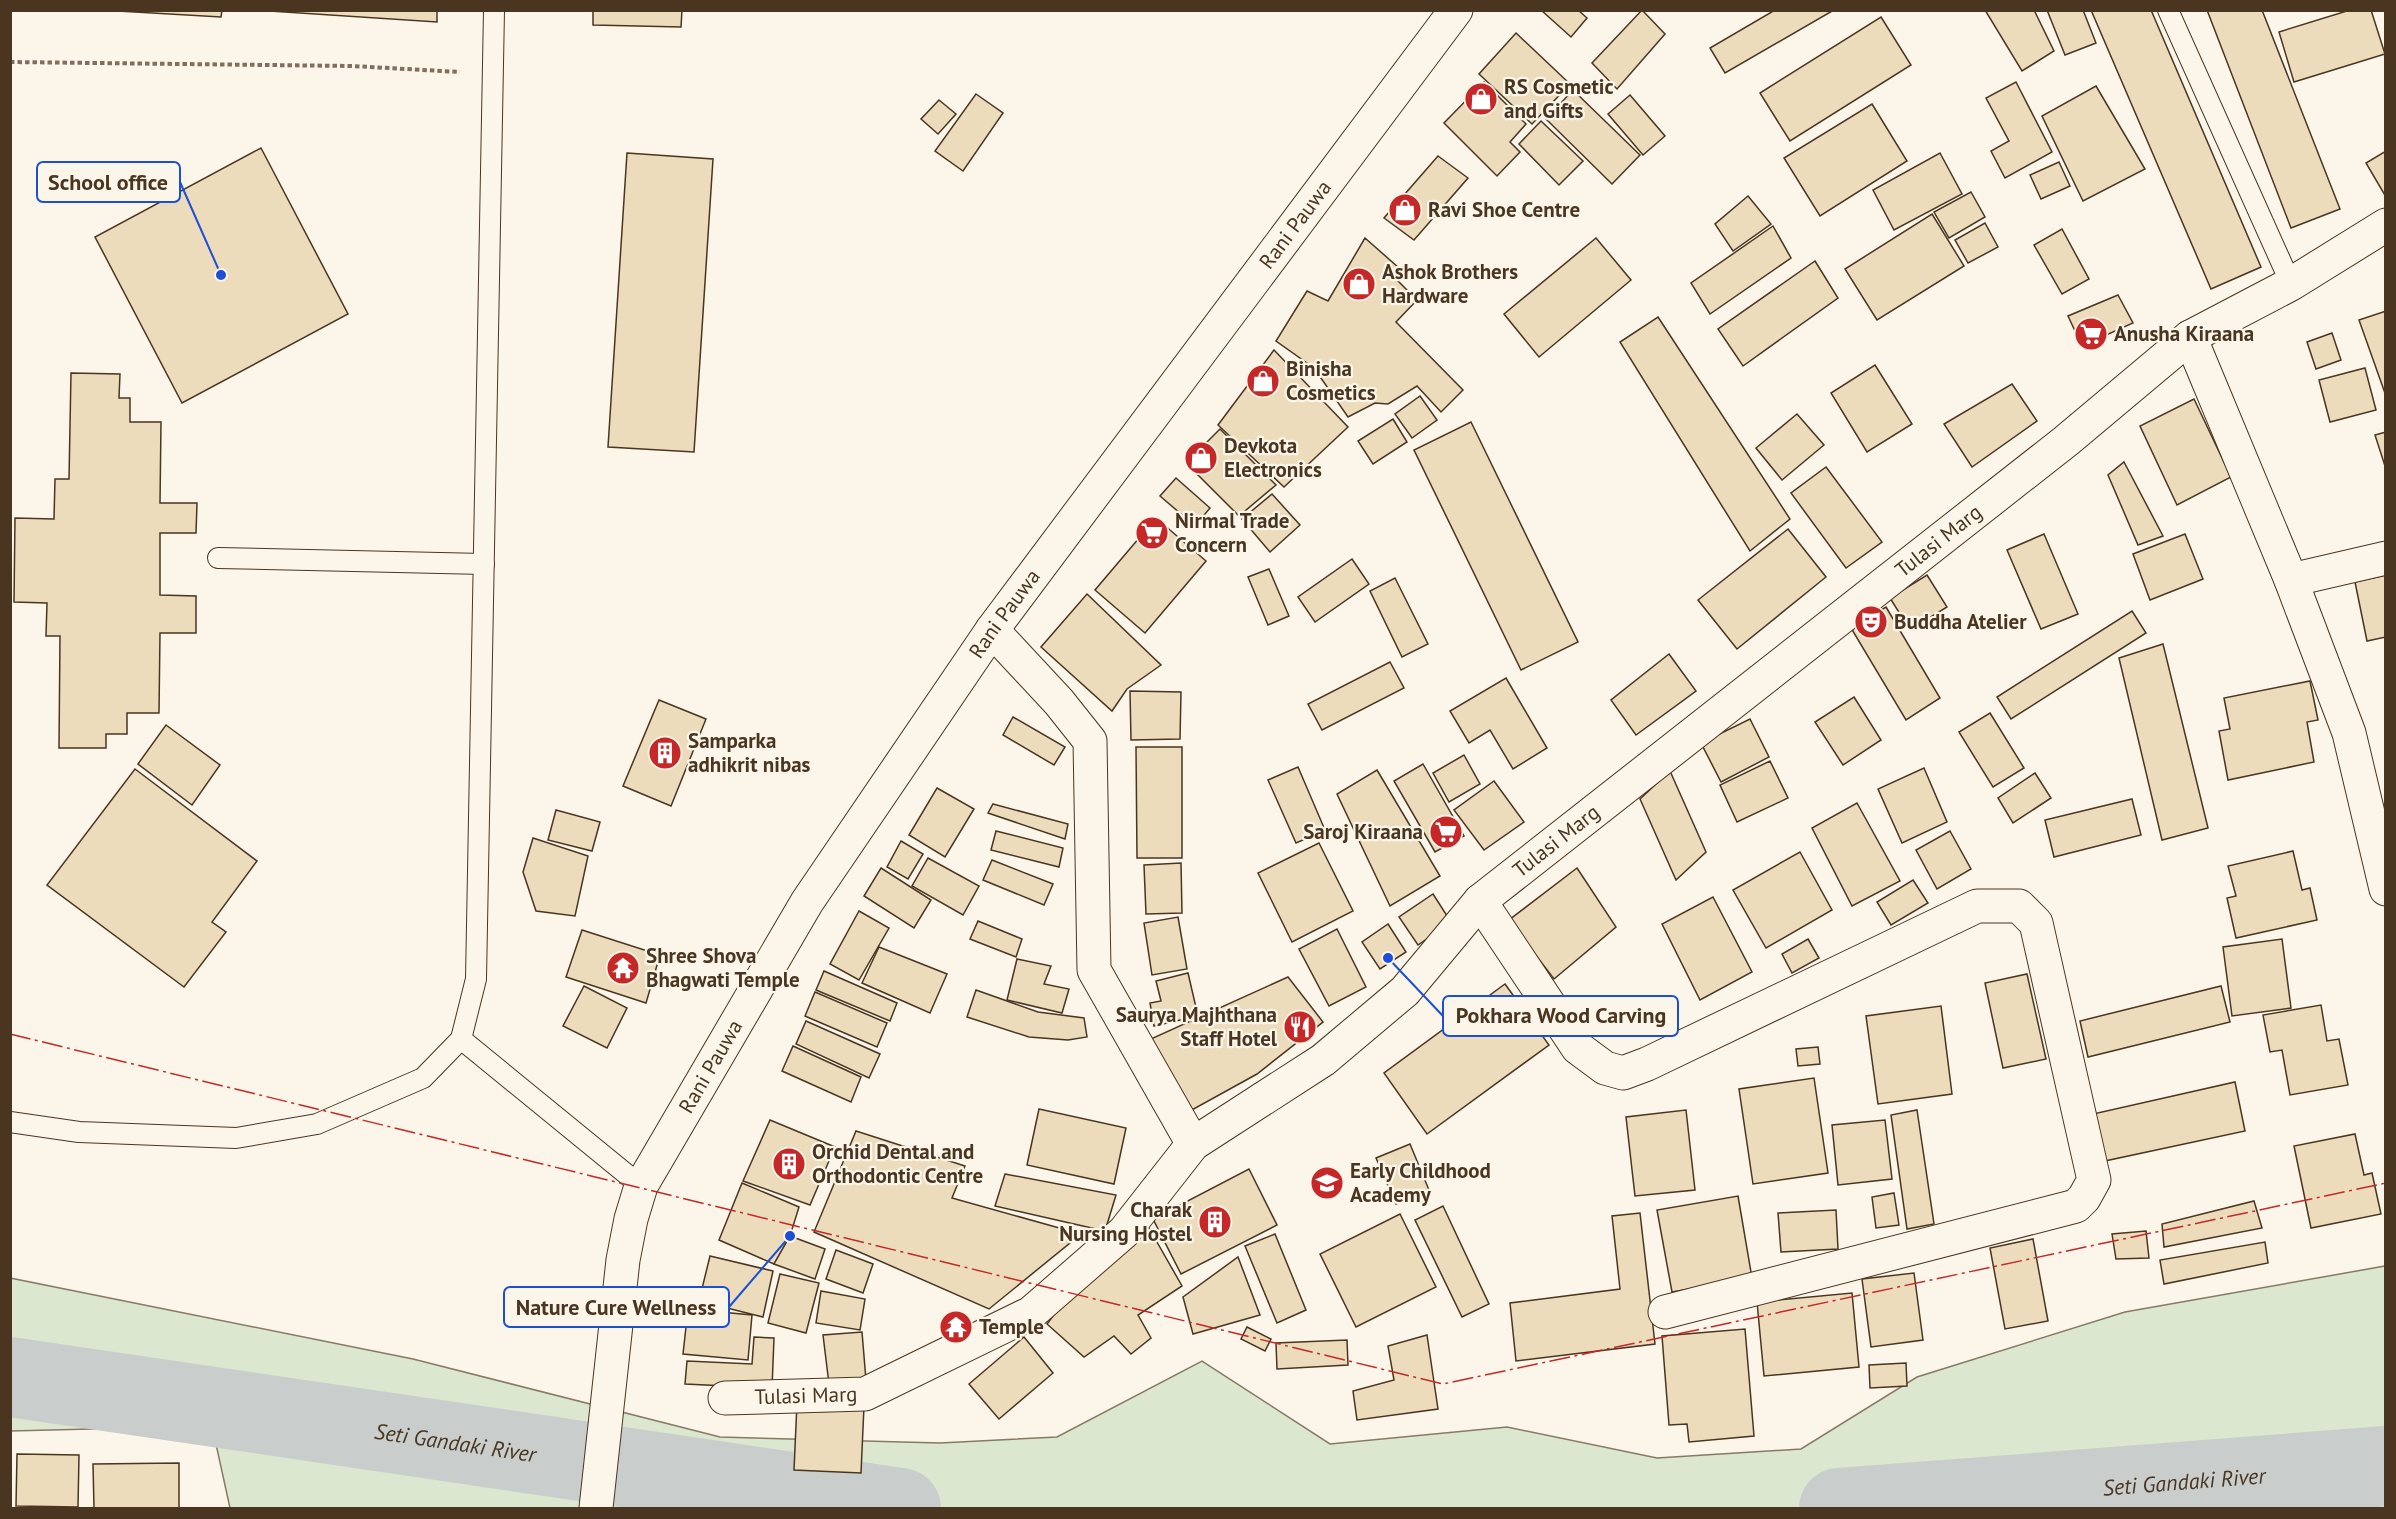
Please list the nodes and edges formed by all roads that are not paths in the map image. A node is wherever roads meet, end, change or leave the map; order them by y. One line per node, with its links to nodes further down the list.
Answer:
1 (494, 10): 9 (lane)
2 (1456, 10): 11 (street, Rani Pauwa)
3 (2168, 10): 5 (lane)
4 (2385, 225): 5 (street, Tulasi Marg)
5 (2290, 284): 6 (street, Tulasi Marg)
6 (2190, 337): 10 (street); 13 (street, Tulasi Marg)
7 (218, 558): 9 (lane)
8 (2385, 558): 10 (street)
9 (484, 564): 14 (lane)
10 (2290, 580): 12 (street)
11 (992, 630): 16 (street); 17 (street, Rani Pauwa)
12 (2385, 890)
13 (1480, 901): 16 (street, Tulasi Marg); 18 (street)
14 (461, 1039): 15 (lane); 17 (lane)
15 (10, 1122)
16 (1193, 1144): 19 (street, Tulasi Marg)
17 (641, 1186): 20 (street, Rani Pauwa)
18 (1665, 1312)
19 (725, 1398)
20 (596, 1509)

